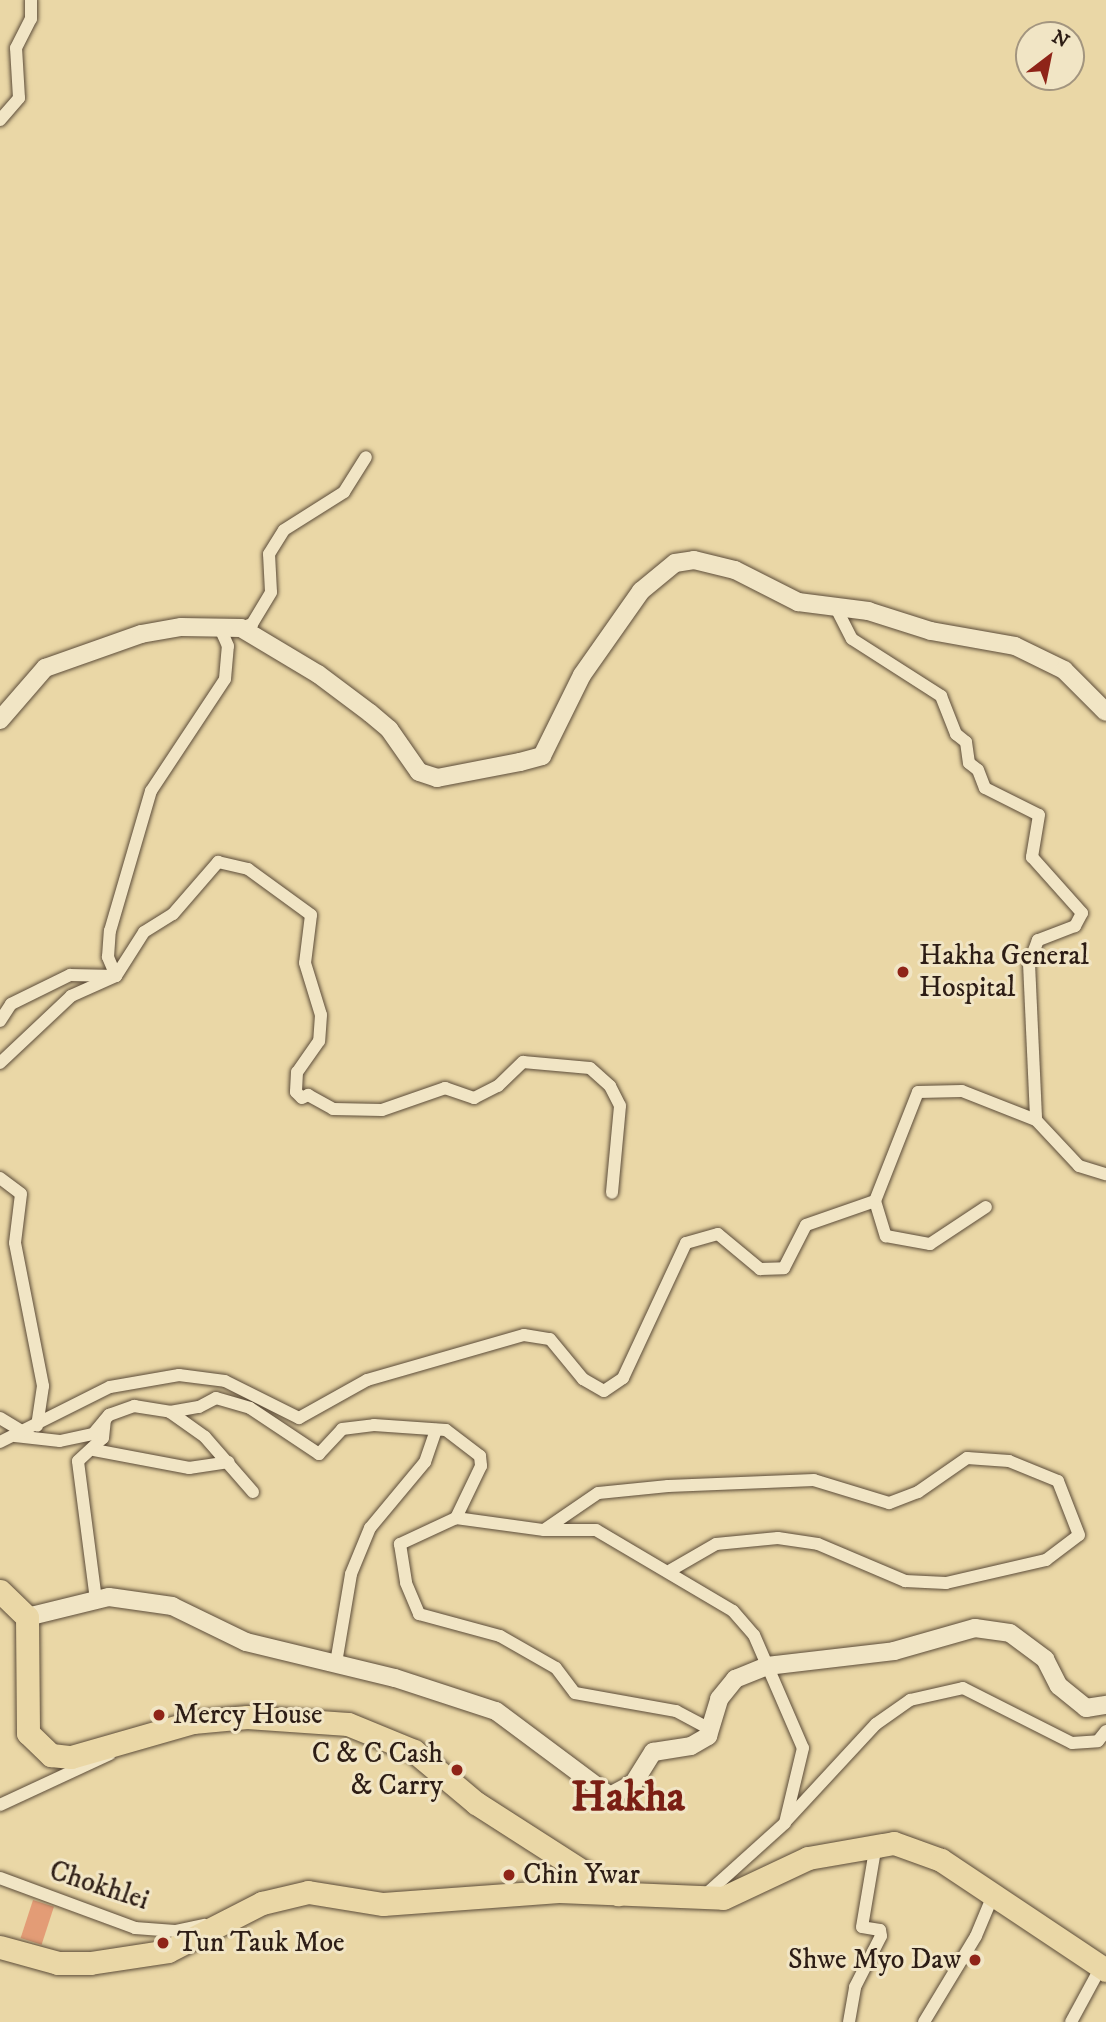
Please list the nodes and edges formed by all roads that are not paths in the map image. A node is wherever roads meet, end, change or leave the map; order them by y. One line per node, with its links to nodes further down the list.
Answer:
1 (31, 0): 2 (street)
2 (0, 120)
3 (366, 457): 6 (street)
4 (834, 604): 6 (street); 7 (street); 12 (street)
5 (220, 628): 6 (street); 8 (street); 9 (street)
6 (240, 628)
7 (1106, 712)
8 (0, 720)
9 (116, 976): 10 (street); 11 (street); 15 (street)
10 (0, 1021)
11 (0, 1063)
12 (1036, 1120): 13 (street); 16 (street)
13 (1106, 1174)
14 (0, 1178): 21 (street)
15 (612, 1192)
16 (875, 1201): 17 (street); 21 (street)
17 (986, 1207)
18 (170, 1412): 20 (street); 22 (street); 26 (street)
19 (0, 1418): 23 (street)
20 (105, 1420): 23 (street); 25 (street)
21 (37, 1426): 23 (street)
22 (436, 1430): 28 (street); 34 (street)
23 (18, 1434): 24 (street)
24 (0, 1442)
25 (94, 1450): 26 (street); 32 (street)
26 (229, 1462): 27 (street)
27 (253, 1492)
28 (456, 1518): 29 (street); 37 (street)
29 (544, 1530): 30 (street); 30 (street)
30 (671, 1570): 35 (street)
31 (0, 1591): 33 (highway)
32 (96, 1600): 33 (street); 34 (street)
33 (27, 1618): 39 (highway)
34 (336, 1663): 37 (street)
35 (766, 1666): 36 (street); 37 (street); 41 (street)
36 (1106, 1706)
37 (710, 1728)
38 (1106, 1731): 41 (street)
39 (118, 1743): 40 (street); 45 (highway)
40 (0, 1805)
41 (785, 1822): 46 (street)
42 (877, 1844): 44 (highway); 46 (highway); 50 (street)
43 (0, 1878): 47 (street, Chokhlei)
44 (994, 1892): 49 (highway); 51 (street)
45 (621, 1895): 46 (highway); 47 (highway)
46 (701, 1899)
47 (225, 1920): 48 (highway)
48 (0, 1947)
49 (1102, 1961): 52 (street)
50 (849, 2022)
51 (924, 2022)
52 (1071, 2022)

